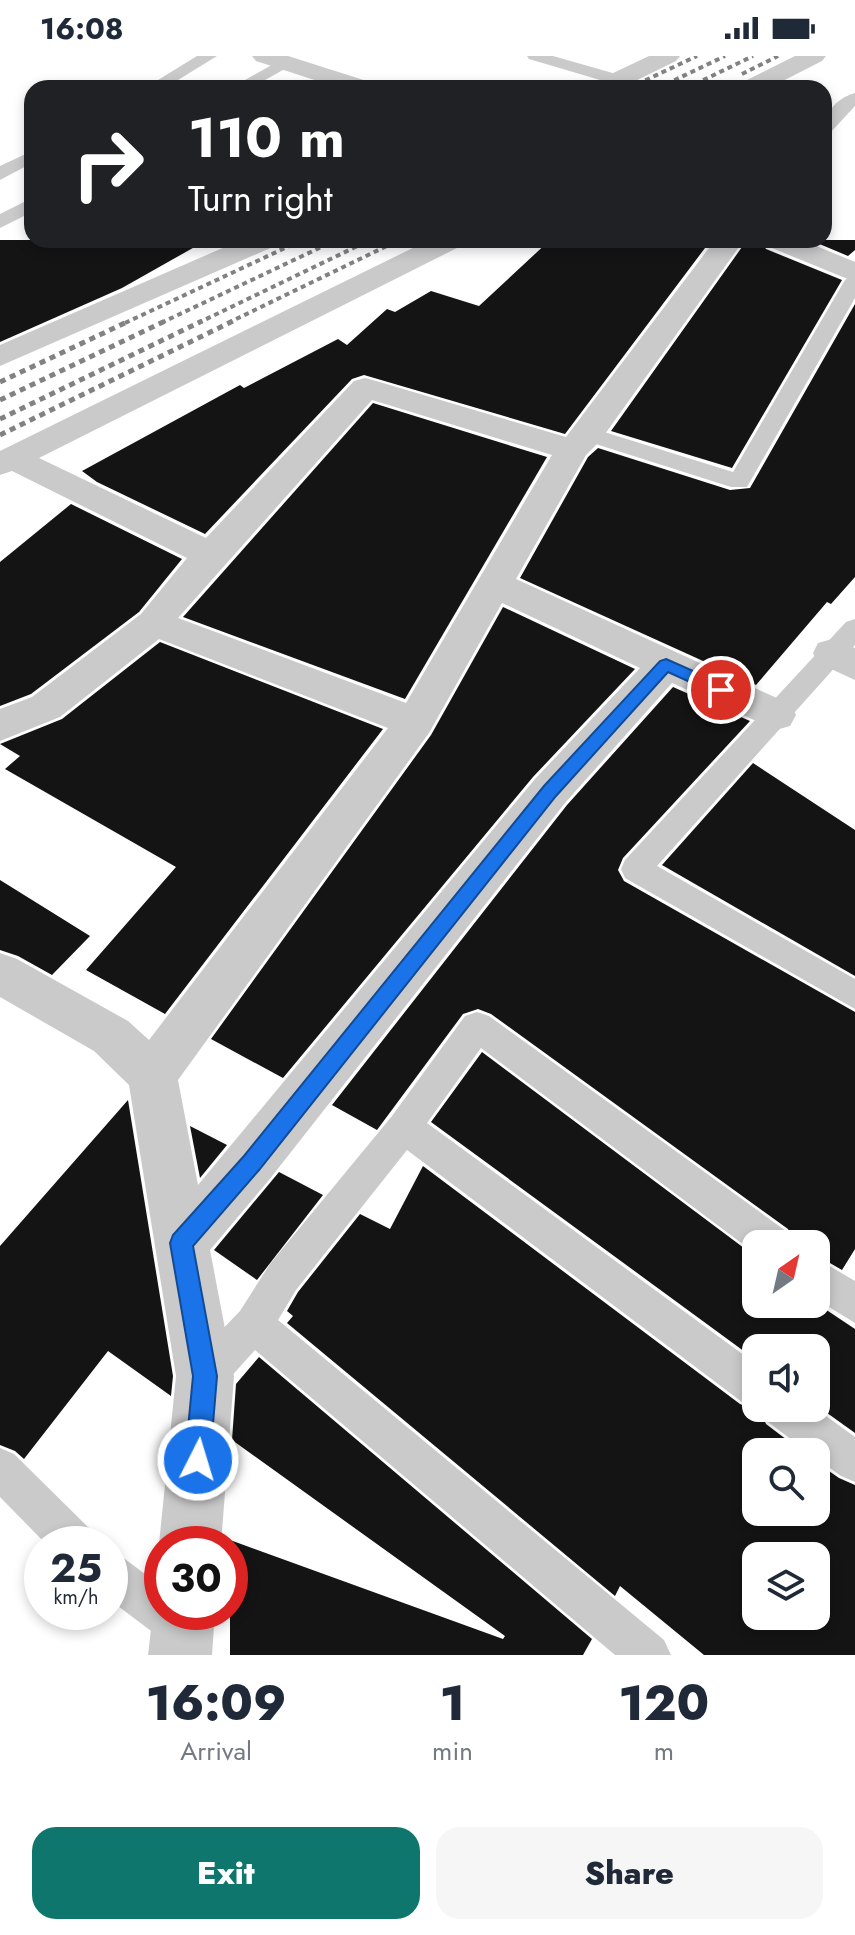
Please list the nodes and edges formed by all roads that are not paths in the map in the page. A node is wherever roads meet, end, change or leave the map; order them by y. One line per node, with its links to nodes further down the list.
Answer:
1 (209, 56): 6 (lane)
2 (535, 56): 9 (lane)
3 (668, 56): 10 (street)
4 (814, 56): 11 (street)
5 (274, 59): 7 (lane); 8 (street)
6 (167, 80)
7 (249, 80)
8 (339, 80)
9 (598, 80)
10 (617, 80)
11 (766, 80)
12 (855, 98): 13 (lane)
13 (832, 119)
14 (24, 160): 15 (lane)
15 (0, 174)
16 (24, 208): 17 (lane)
17 (0, 222)
18 (247, 248): 24 (street)
19 (435, 248): 26 (street)
20 (724, 248): 25 (street)
21 (796, 248): 22 (street)
22 (855, 273)
23 (855, 280): 25 (lane)
24 (0, 357)
25 (580, 442): 27 (street); 28 (street)
26 (6, 461): 27 (street)
27 (211, 555): 29 (street)
28 (494, 584): 31 (street); 33 (street)
29 (154, 623): 33 (street); 34 (street)
30 (847, 649): 32 (lane)
31 (666, 665): 32 (street); 40 (street)
32 (776, 715): 36 (lane)
33 (415, 722): 37 (street)
34 (0, 726)
35 (0, 973): 37 (street)
36 (855, 995)
37 (152, 1075): 40 (street)
38 (404, 1127): 39 (lane); 43 (lane); 45 (lane)
39 (754, 1230)
40 (181, 1243): 44 (street)
41 (830, 1286): 42 (lane)
42 (855, 1304)
43 (253, 1324): 44 (lane); 53 (lane)
44 (205, 1376): 50 (street)
45 (742, 1378)
46 (801, 1422): 47 (lane)
47 (855, 1462)
48 (0, 1468): 49 (lane)
49 (57, 1526)
50 (192, 1526)
51 (128, 1588): 52 (lane)
52 (182, 1632)
53 (649, 1655)

